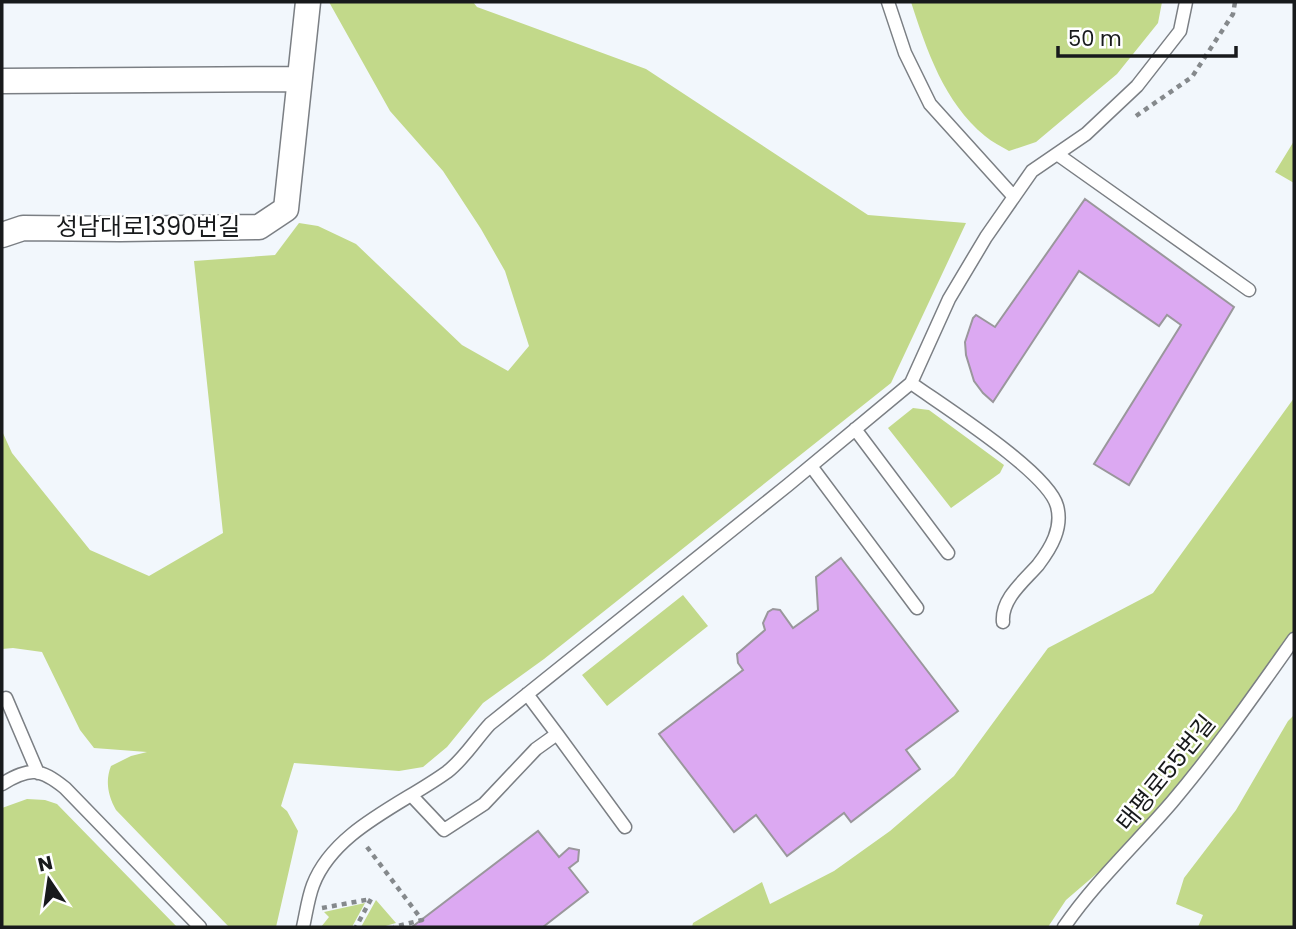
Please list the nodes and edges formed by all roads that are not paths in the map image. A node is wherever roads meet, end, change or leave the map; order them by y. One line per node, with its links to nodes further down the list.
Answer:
1 (308, 2): 4 (street, 성남대로1390번길)
2 (888, 2): 7 (lane)
3 (1186, 2): 6 (lane)
4 (298, 79): 5 (street); 8 (street, 성남대로1390번길)
5 (2, 81)
6 (1057, 154): 7 (lane); 9 (lane)
7 (1014, 197): 10 (lane)
8 (2, 235)
9 (1249, 290)
10 (911, 383): 11 (lane); 15 (lane)
11 (855, 429): 12 (lane); 13 (lane)
12 (811, 466): 14 (lane); 17 (lane)
13 (948, 554)
14 (918, 608)
15 (1003, 622)
16 (1294, 639): 26 (lane, 태평로55번길)
17 (527, 694): 19 (lane); 22 (lane)
18 (6, 698): 20 (lane)
19 (557, 734): 22 (lane); 23 (lane)
20 (38, 773): 21 (lane); 24 (lane)
21 (2, 784)
22 (411, 794): 25 (lane)
23 (625, 827)
24 (200, 927)
25 (303, 927)
26 (1064, 927)

